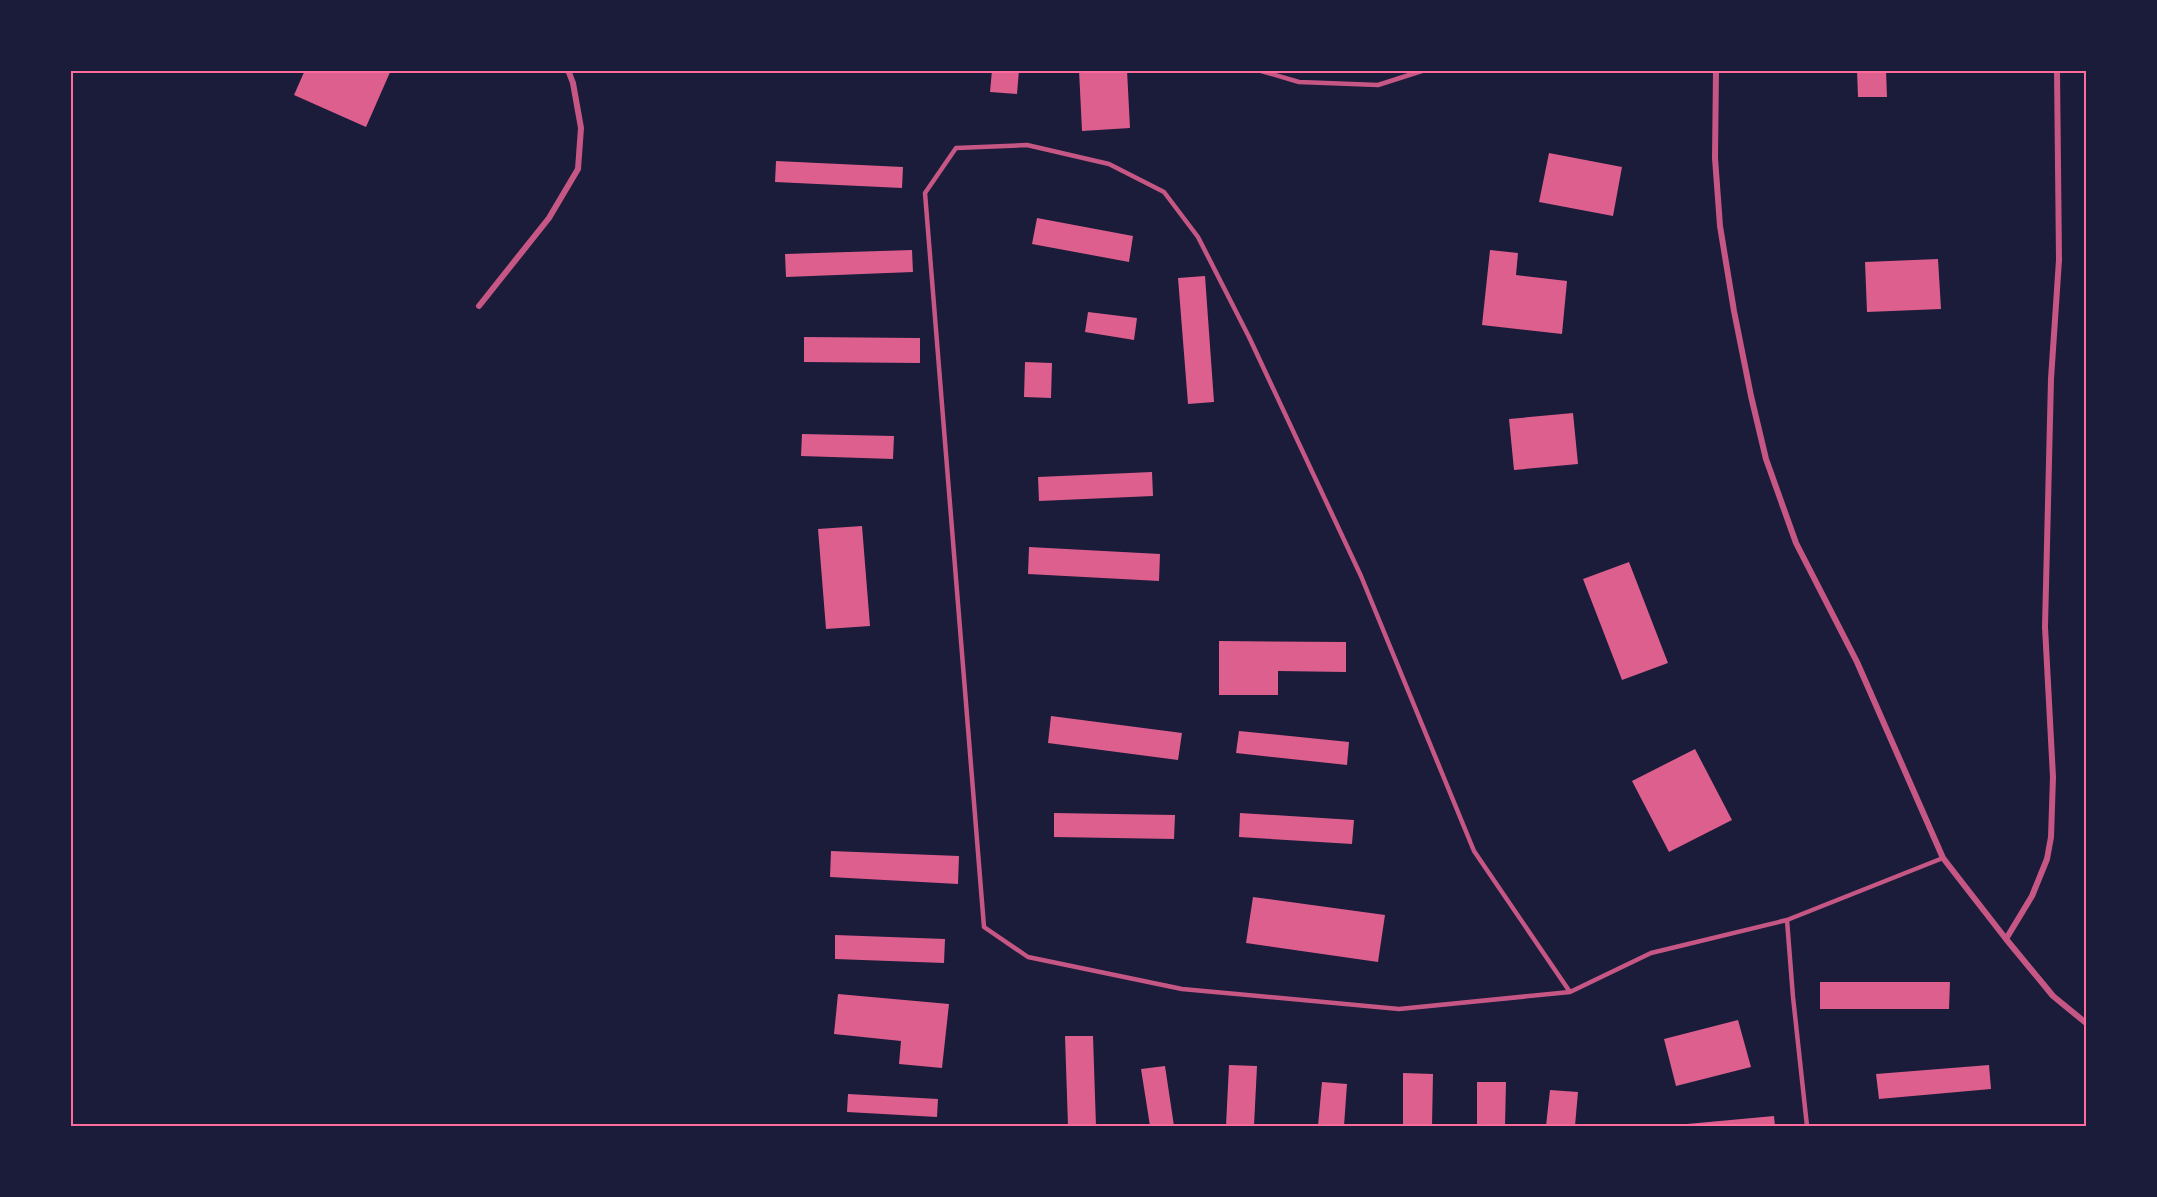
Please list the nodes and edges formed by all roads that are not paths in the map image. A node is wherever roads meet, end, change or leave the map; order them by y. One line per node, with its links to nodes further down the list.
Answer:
1 (568, 70): 6 (street)
2 (1258, 70): 3 (lane)
3 (1425, 70)
4 (1716, 70): 7 (street)
5 (2056, 70): 9 (street)
6 (479, 306)
7 (1943, 858): 8 (lane); 9 (street)
8 (1787, 920): 10 (lane); 12 (lane)
9 (2006, 939): 11 (street)
10 (1570, 992): 10 (lane)
11 (2086, 1023)
12 (1807, 1126)

